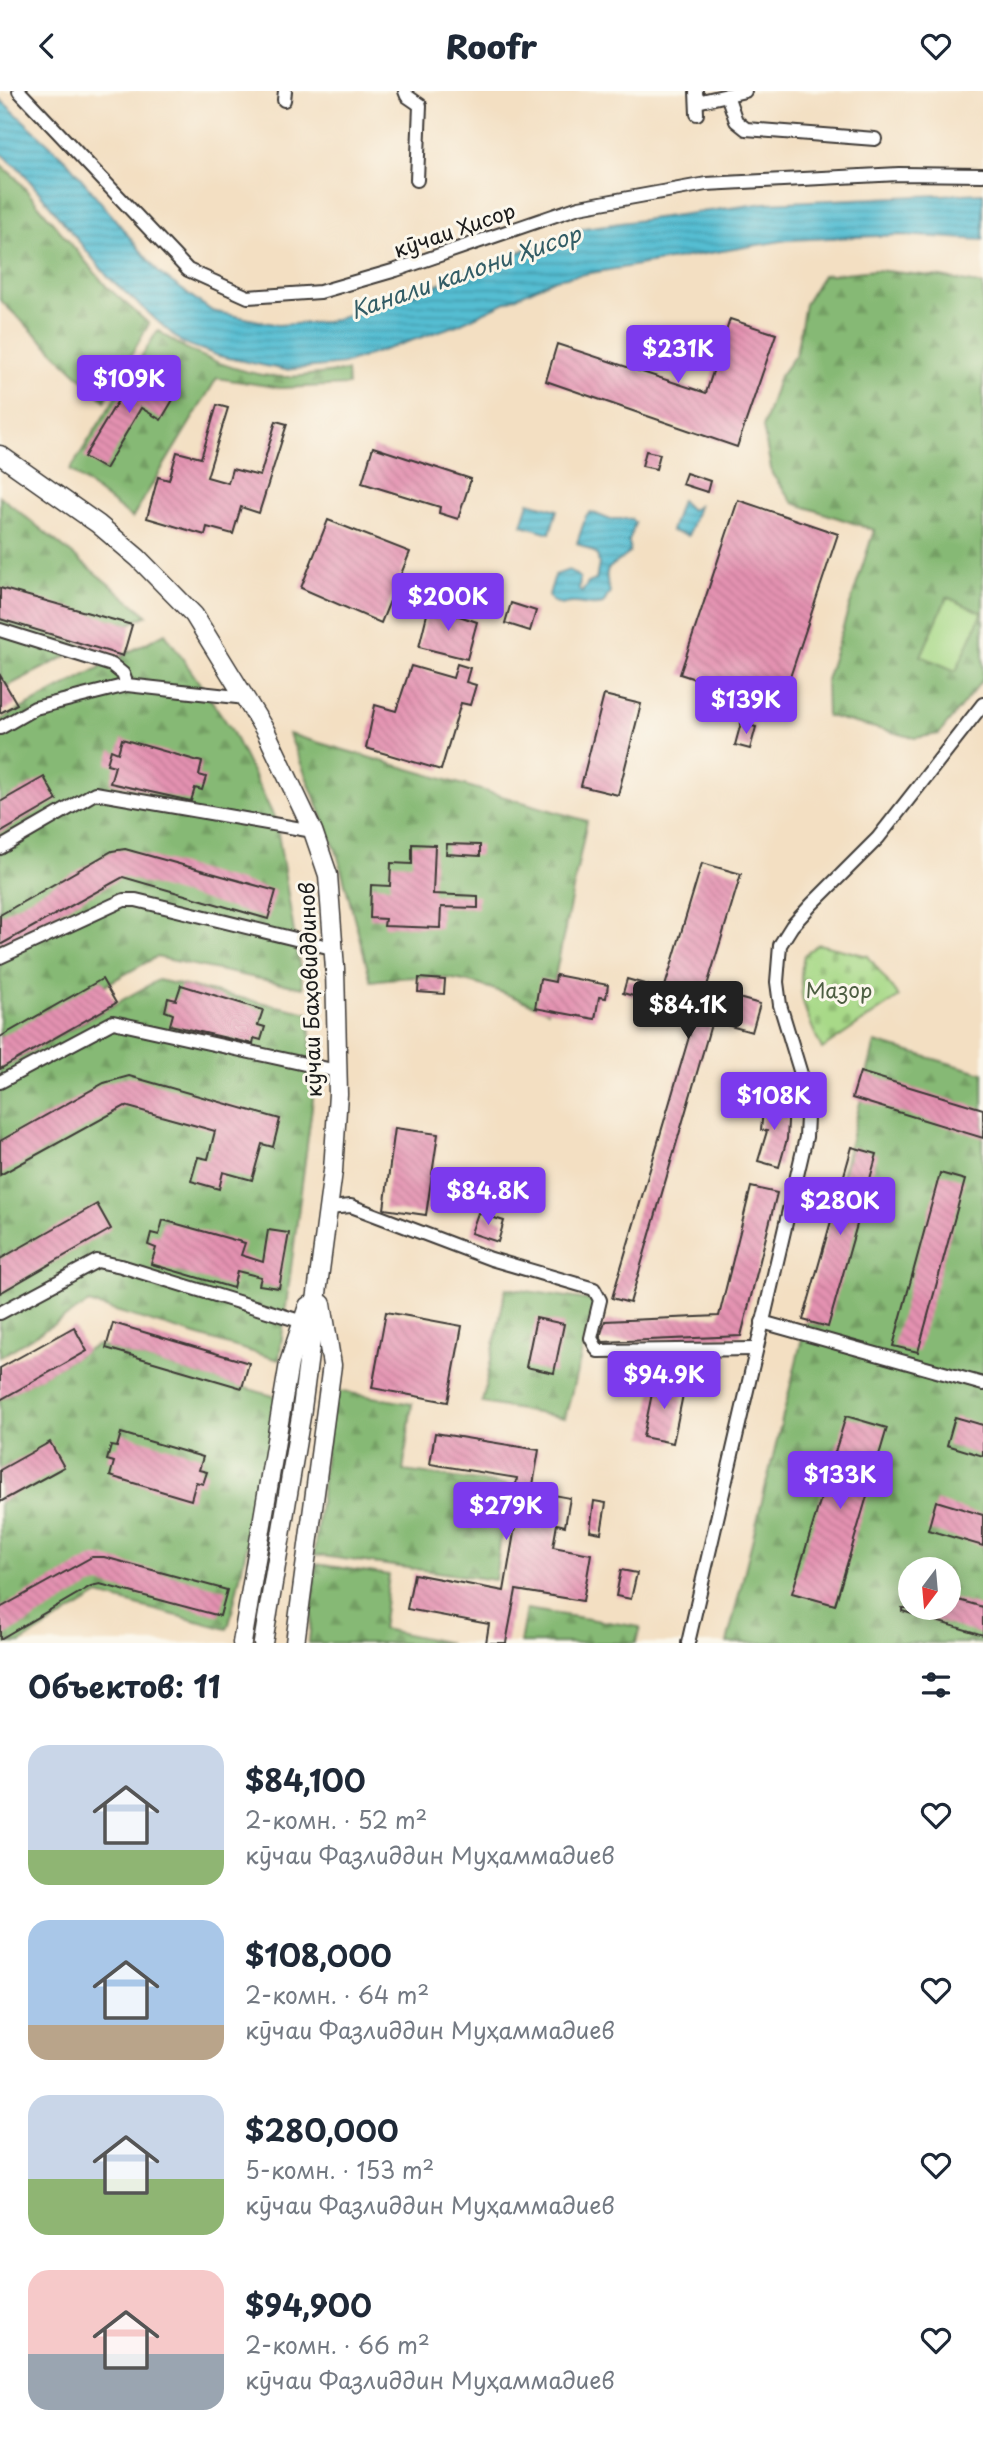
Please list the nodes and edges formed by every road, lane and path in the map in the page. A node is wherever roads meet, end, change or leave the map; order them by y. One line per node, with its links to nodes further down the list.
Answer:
1 (19, 91): 7 (street, кӯчаи Ҳисор)
2 (405, 91): 8 (street)
3 (745, 91): 4 (street)
4 (727, 95): 5 (street); 6 (street)
5 (696, 102)
6 (875, 139)
7 (983, 175)
8 (417, 180)
9 (0, 455): 12 (street, кӯчаи Баҳовиддинов)
10 (0, 630): 11 (street)
11 (127, 685): 12 (street); 14 (street)
12 (246, 698): 15 (street, кӯчаи Баҳовиддинов)
13 (983, 704): 25 (street)
14 (0, 727)
15 (313, 831): 16 (street); 17 (street, кӯчаи Баҳовиддинов)
16 (0, 848)
17 (332, 948): 18 (street); 19 (street, кӯчаи Баҳовиддинов)
18 (0, 957)
19 (337, 1071): 20 (street); 21 (street, кӯчаи Баҳовиддинов)
20 (0, 1082)
21 (328, 1208): 22 (street, кӯчаи Баҳовиддинов); 26 (street)
22 (318, 1276): 24 (street); 29 (street, кӯчаи Баҳовиддинов); 30 (street)
23 (0, 1313): 24 (street)
24 (303, 1322): 28 (street)
25 (762, 1322): 26 (street); 27 (street)
26 (756, 1349): 31 (street)
27 (983, 1384)
28 (243, 1643)
29 (263, 1643)
30 (295, 1643)
31 (688, 1643)

